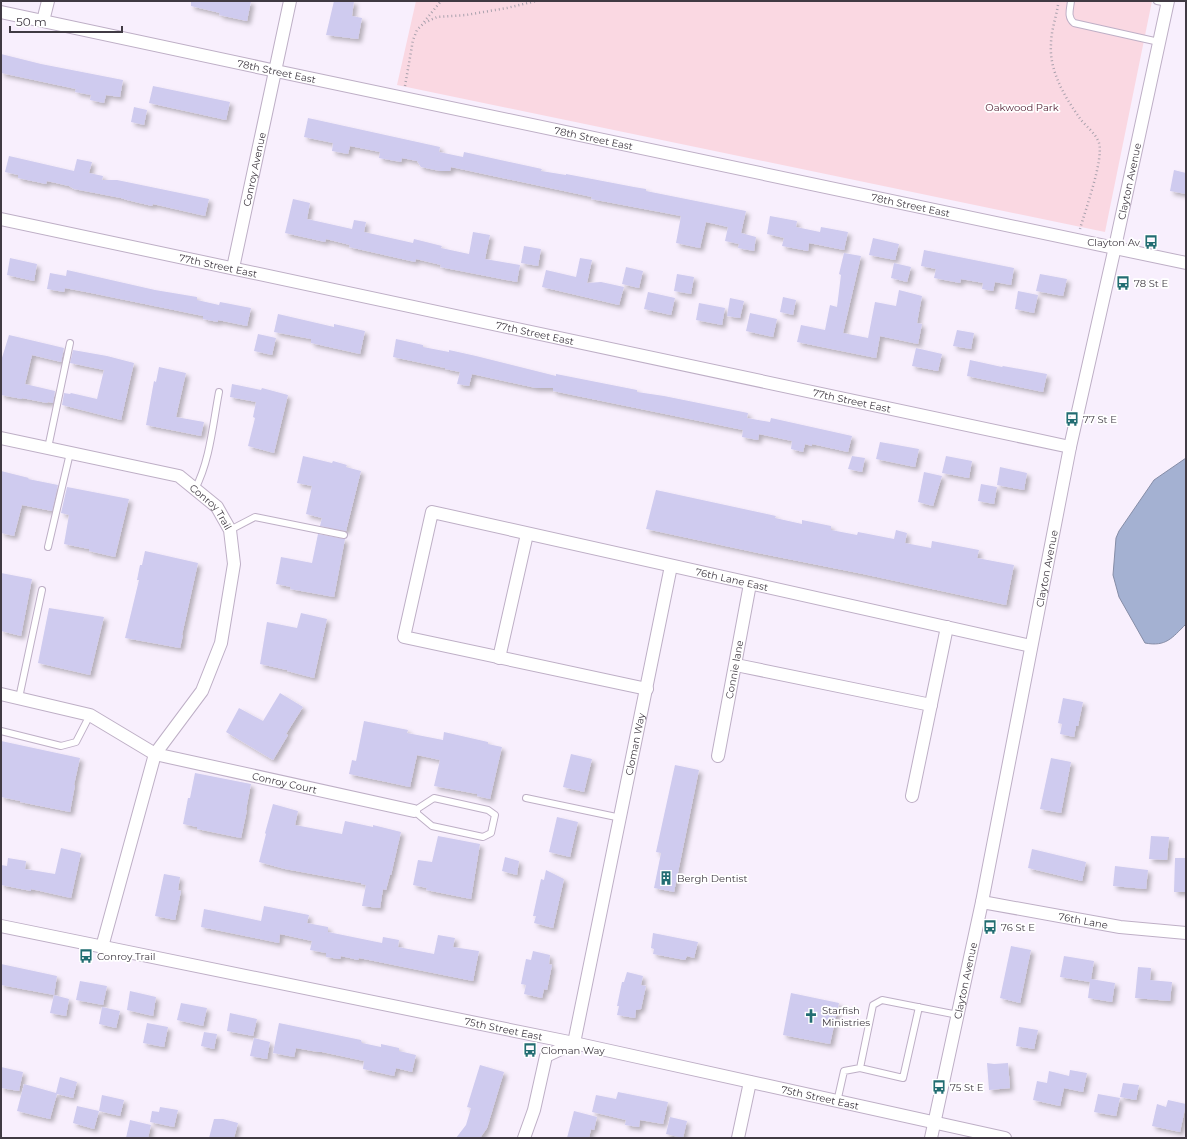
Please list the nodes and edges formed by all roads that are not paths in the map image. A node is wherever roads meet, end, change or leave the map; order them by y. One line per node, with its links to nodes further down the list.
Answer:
1 (48, 1): 6 (street)
2 (290, 1): 8 (street, Conroy Avenue)
3 (1071, 1): 7 (lane)
4 (1164, 2): 7 (street, Clayton Avenue)
5 (1, 12): 6 (street, 78th Street East)
6 (44, 21): 8 (street, 78th Street East)
7 (1159, 42): 10 (street, Clayton Avenue)
8 (276, 71): 10 (street, 78th Street East); 12 (street, Conroy Avenue)
9 (1, 219): 12 (street, 77th Street East)
10 (1115, 247): 11 (street, 78th Street East); 16 (street, Clayton Avenue)
11 (1186, 263)
12 (233, 268): 16 (street, 77th Street East)
13 (70, 343): 17 (lane)
14 (219, 392): 19 (lane)
15 (1, 438): 17 (street, Conroy Trail)
16 (1070, 447): 28 (street, Clayton Avenue)
17 (48, 448): 18 (street, Conroy Trail)
18 (70, 453): 19 (street, Conroy Trail); 23 (lane)
19 (195, 489): 20 (street, Conroy Trail)
20 (230, 530): 22 (lane); 37 (street, Conroy Trail)
21 (526, 534): 24 (street, 76th Lane East); 29 (street); 29 (street, 76th Lane East)
22 (344, 535)
23 (48, 547)
24 (671, 566): 25 (street, 76th Lane East); 31 (street, Cloman Way)
25 (750, 584): 27 (street, 76th Lane East); 30 (street, Connie lane)
26 (42, 590): 33 (lane)
27 (947, 627): 28 (street, 76th Lane East); 34 (street)
28 (1031, 646): 43 (street, Clayton Avenue)
29 (499, 658): 31 (street)
30 (736, 665): 34 (street); 38 (street, Connie lane)
31 (647, 689): 42 (street, Cloman Way)
32 (1, 694): 33 (street)
33 (19, 698): 35 (street)
34 (931, 705): 39 (street)
35 (90, 715): 36 (lane); 37 (street)
36 (1, 730)
37 (155, 754): 41 (street, Conroy Court); 46 (street, Conroy Trail)
38 (718, 756)
39 (912, 796)
40 (526, 798): 42 (lane)
41 (414, 811): 41 (lane)
42 (620, 818): 49 (street, Cloman Way)
43 (982, 902): 45 (street, 76th Lane); 48 (street, Clayton Avenue)
44 (1, 926): 46 (street, 75th Street East)
45 (1186, 933)
46 (102, 947): 49 (street, 75th Street East)
47 (919, 1007): 48 (lane); 50 (lane); 50 (lane)
48 (958, 1015): 53 (street, Clayton Avenue)
49 (574, 1043): 51 (street, 75th Street East); 54 (street)
50 (860, 1068): 52 (lane)
51 (750, 1082): 52 (street, 75th Street East); 55 (street)
52 (838, 1102): 53 (street, 75th Street East)
53 (935, 1123): 56 (street, Clayton Avenue); 57 (street, 75th Street East)
54 (524, 1138)
55 (738, 1138)
56 (932, 1138)
57 (1005, 1138)

